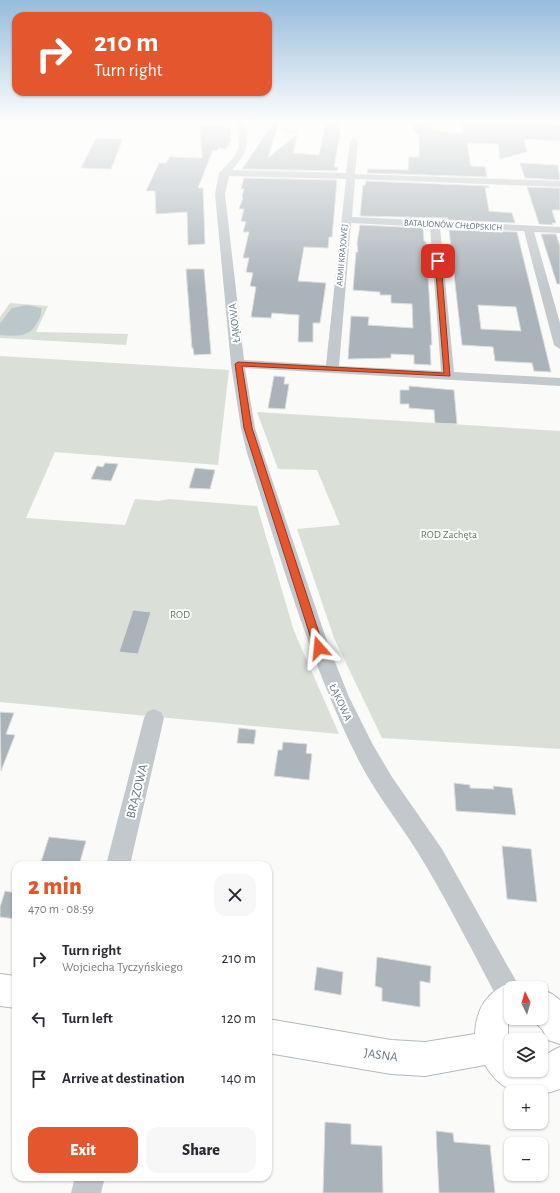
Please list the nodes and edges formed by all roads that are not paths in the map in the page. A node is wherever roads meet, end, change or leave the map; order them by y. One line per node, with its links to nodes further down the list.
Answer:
1 (350, 177): 5 (street, ARMII KRAJOWEJ)
2 (223, 178): 10 (street, ŁĄKOWA)
3 (370, 178): 4 (street)
4 (560, 184)
5 (345, 220): 6 (street, BATALIONÓW CHŁOPSKICH); 11 (street, ARMII KRAJOWEJ)
6 (435, 224): 7 (street, BATALIONÓW CHŁOPSKICH); 12 (street)
7 (528, 228): 8 (street, BATALIONÓW CHŁOPSKICH); 9 (street)
8 (560, 230)
9 (560, 345)
10 (238, 364): 11 (street); 16 (street, ŁĄKOWA)
11 (332, 369): 12 (street)
12 (448, 375): 13 (street)
13 (560, 382)
14 (154, 718): 15 (street, BRĄZOWA)
15 (119, 861)
16 (504, 985)
17 (0, 990): 18 (street)
18 (12, 992)
19 (504, 1002): 23 (street)
20 (548, 1011): 21 (street)
21 (560, 1028)
22 (272, 1037): 23 (street, JASNA)
23 (494, 1047): 24 (street)
24 (560, 1064)
25 (89, 1181): 26 (street)
26 (86, 1193)

